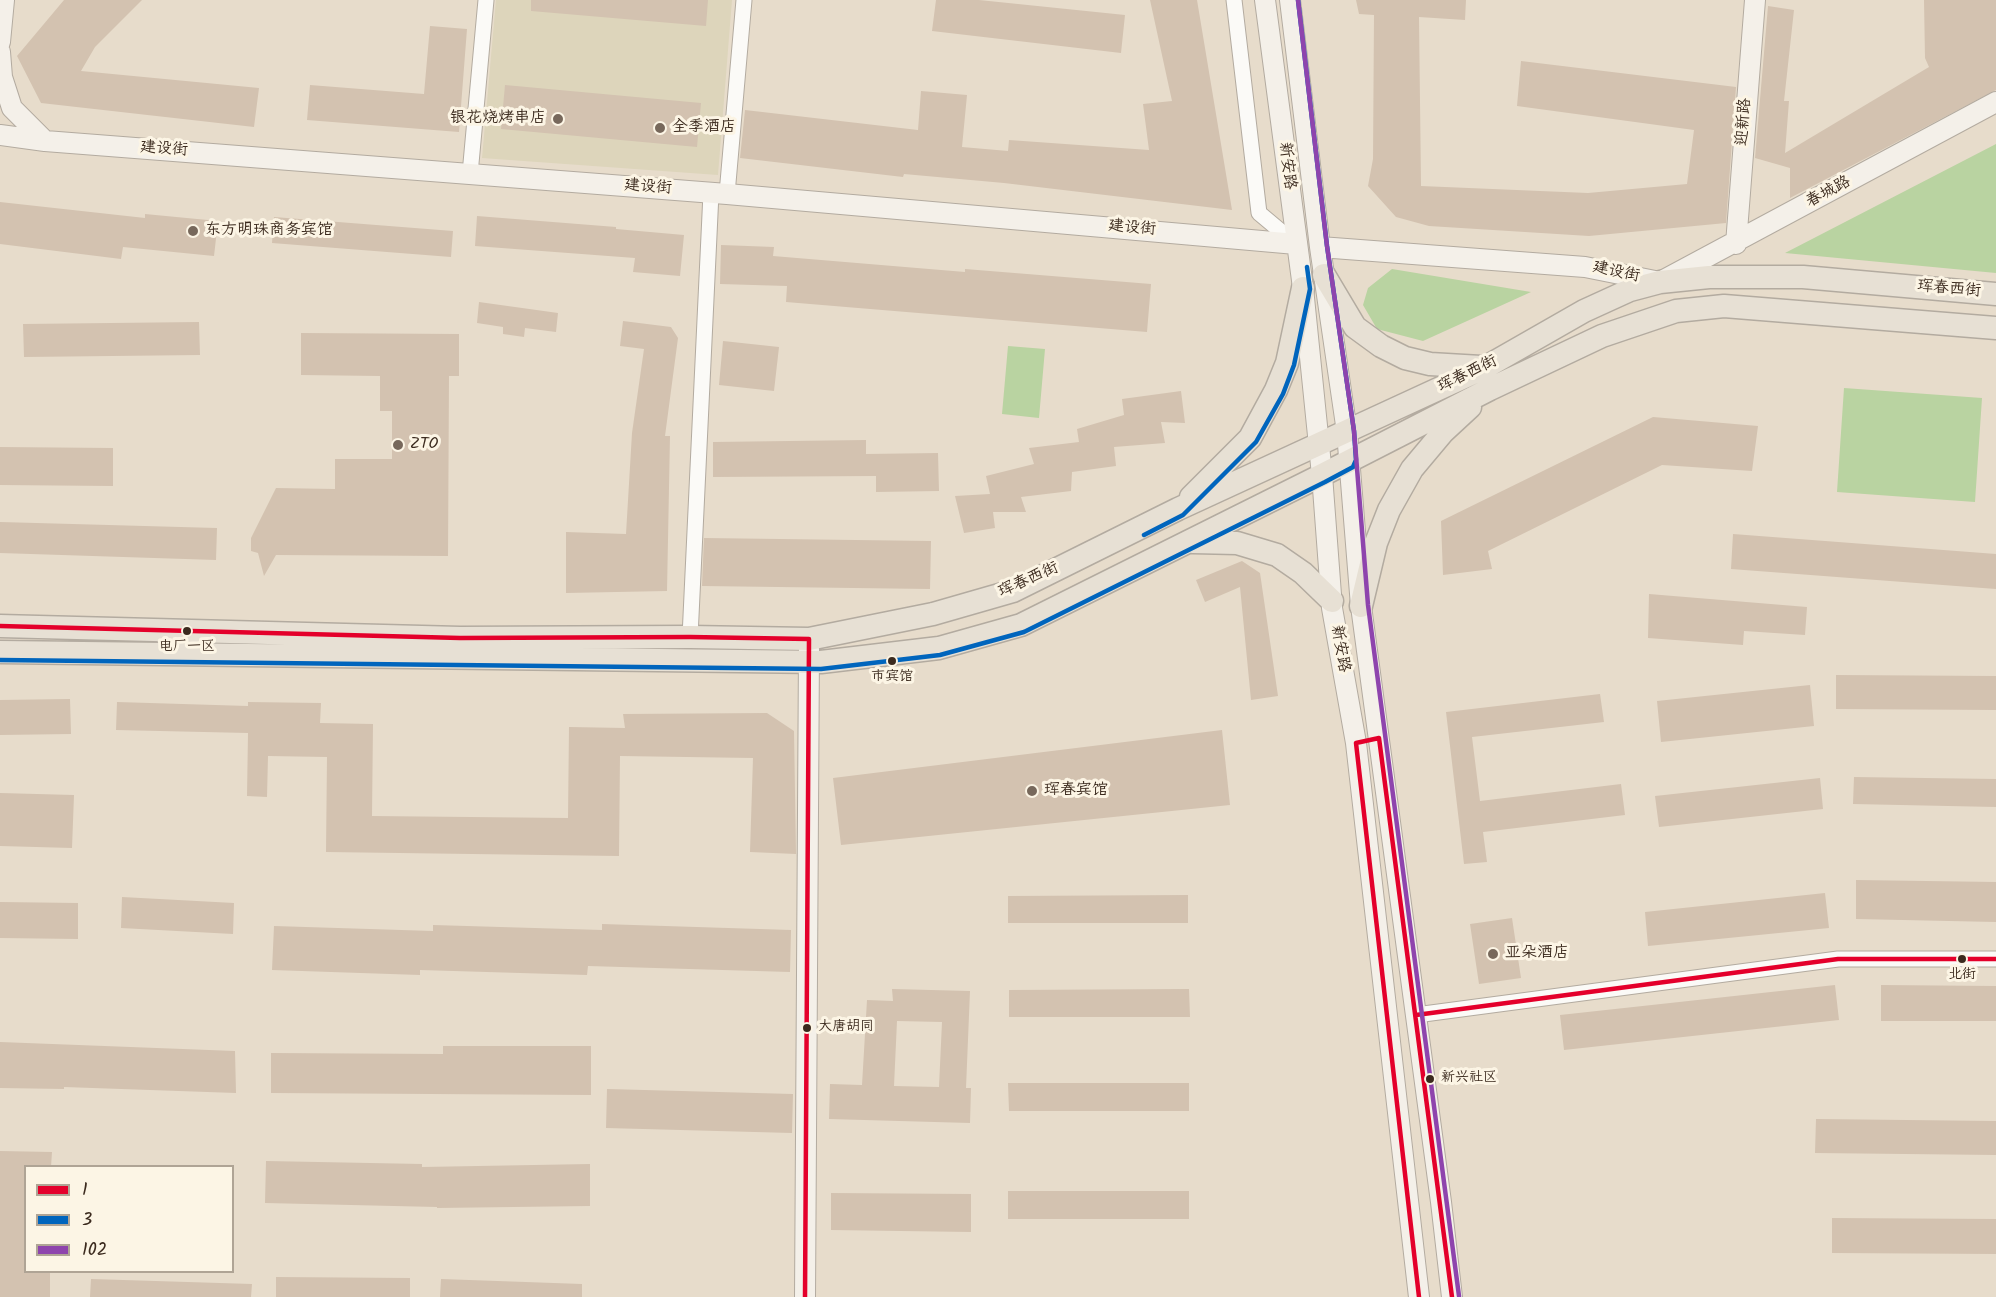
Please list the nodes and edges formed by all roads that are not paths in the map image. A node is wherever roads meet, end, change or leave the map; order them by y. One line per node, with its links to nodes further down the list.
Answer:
1 (4, 0): 8 (street)
2 (486, 0): 13 (street)
3 (744, 0): 14 (street)
4 (1234, 0): 15 (street)
5 (1265, 0): 15 (street, 新安路)
6 (1290, 0): 17 (street, 新安路)
7 (1755, 0): 16 (street, 迎新路)
8 (0, 42)
9 (0, 52): 12 (street)
10 (1996, 102): 16 (street, 春城路)
11 (0, 135): 12 (street, 建设街)
12 (45, 141): 13 (street, 建设街)
13 (470, 174): 14 (street, 建设街)
14 (719, 194): 15 (street, 建设街); 33 (street)
15 (1296, 244): 20 (street, 新安路)
16 (1736, 244): 19 (street, 春城路)
17 (1320, 247): 18 (street, 新安路); 19 (street, 建设街)
18 (1324, 275): 23 (main road); 24 (street, 新安路)
19 (1660, 282): 21 (main road, 珲春西街); 23 (main road, 珲春西街)
20 (1303, 288): 25 (street, 新安路); 28 (main road)
21 (1996, 294)
22 (1996, 328): 23 (main road, 珲春西街)
23 (1488, 378): 24 (main road, 珲春西街); 26 (main road, 珲春西街); 31 (main road)
24 (1347, 432): 25 (main road, 珲春西街); 26 (street, 新安路)
25 (1319, 444): 27 (street, 新安路); 28 (main road, 珲春西街)
26 (1349, 461): 27 (main road, 珲春西街); 31 (street, 新安路)
27 (1322, 475): 29 (main road, 珲春西街); 30 (street, 新安路)
28 (1178, 509): 34 (main road, 珲春西街)
29 (1188, 542): 30 (main road); 36 (main road, 珲春西街)
30 (1332, 601): 38 (street, 新安路)
31 (1361, 606): 37 (street, 新安路)
32 (0, 626): 33 (main road, 珲春西街)
33 (690, 636): 34 (main road, 珲春西街)
34 (810, 639): 36 (street)
35 (0, 652): 36 (main road, 珲春西街)
36 (810, 661): 41 (street)
37 (1379, 738): 38 (street); 40 (street, 新安路)
38 (1356, 743): 42 (street, 新安路)
39 (1996, 959): 40 (street)
40 (1416, 1016): 43 (street, 新安路)
41 (805, 1297)
42 (1419, 1297)
43 (1452, 1297)

